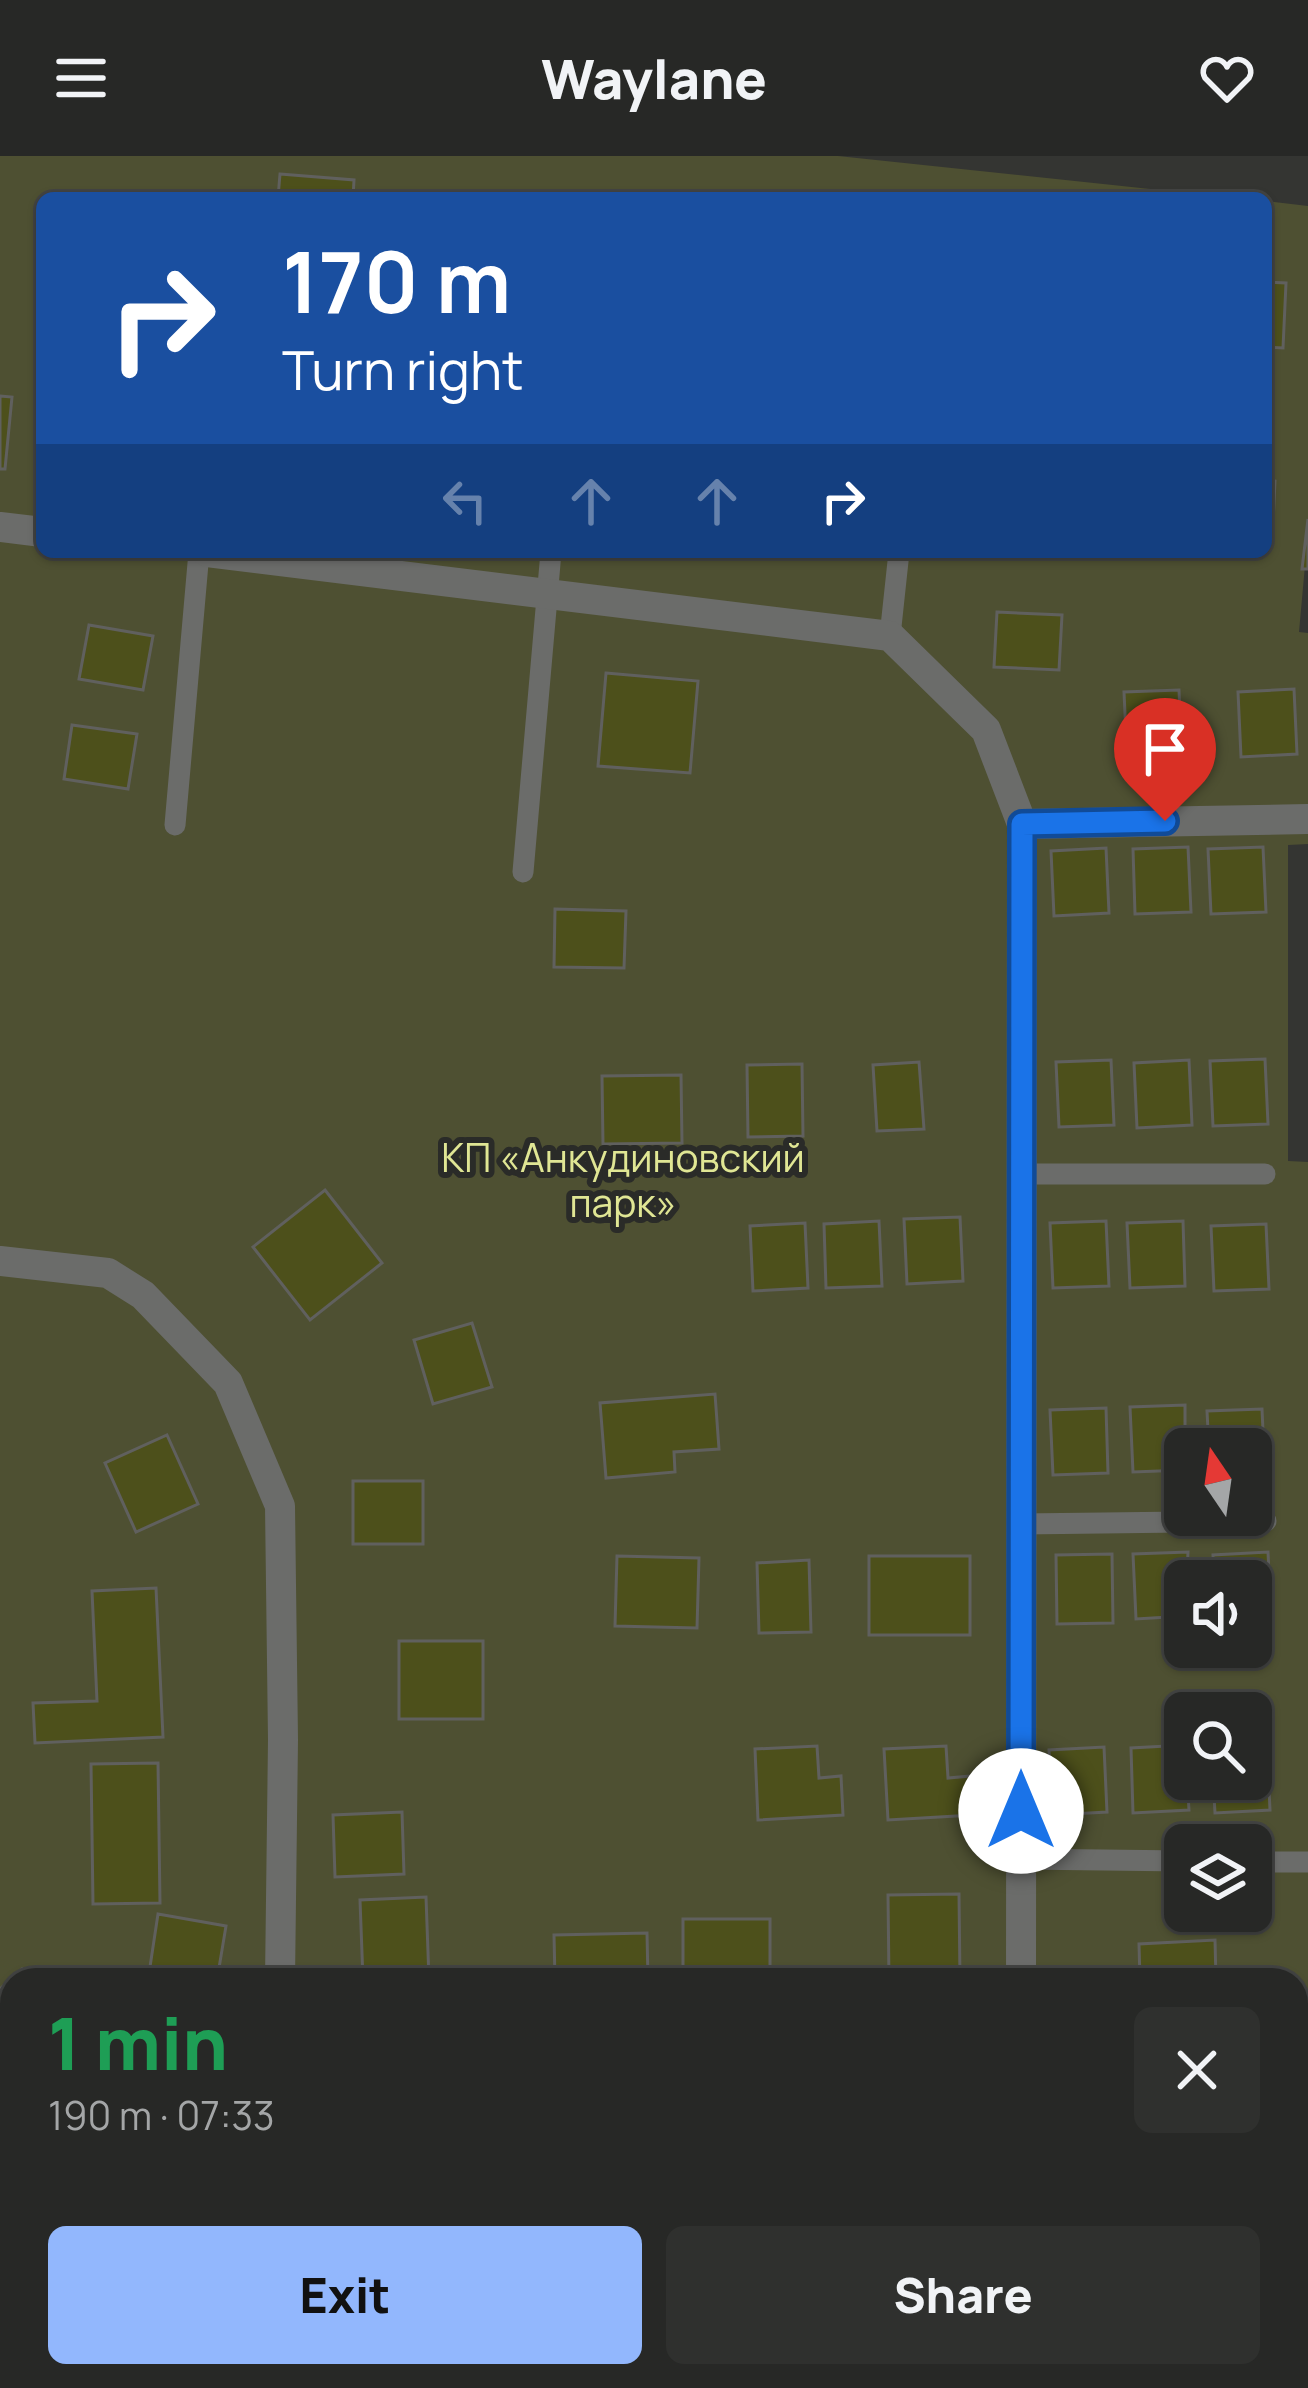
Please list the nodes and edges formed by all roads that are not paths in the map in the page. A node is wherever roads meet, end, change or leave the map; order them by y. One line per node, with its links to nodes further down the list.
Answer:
1 (0, 526): 2 (street)
2 (36, 531)
3 (202, 558): 11 (lane)
4 (253, 558): 7 (street)
5 (550, 558): 7 (lane)
6 (898, 558): 8 (lane)
7 (547, 593): 8 (street); 12 (lane)
8 (890, 635): 10 (street)
9 (1308, 819): 10 (street)
10 (1022, 824): 13 (street)
11 (175, 825)
12 (523, 872)
13 (1022, 1174): 14 (lane); 17 (street)
14 (1265, 1174)
15 (0, 1261): 22 (street)
16 (1164, 1523): 17 (lane)
17 (1021, 1524): 18 (street)
18 (1021, 1859): 19 (lane); 23 (street)
19 (1164, 1861)
20 (1272, 1862): 21 (lane)
21 (1308, 1862)
22 (280, 1968)
23 (1021, 1968)

